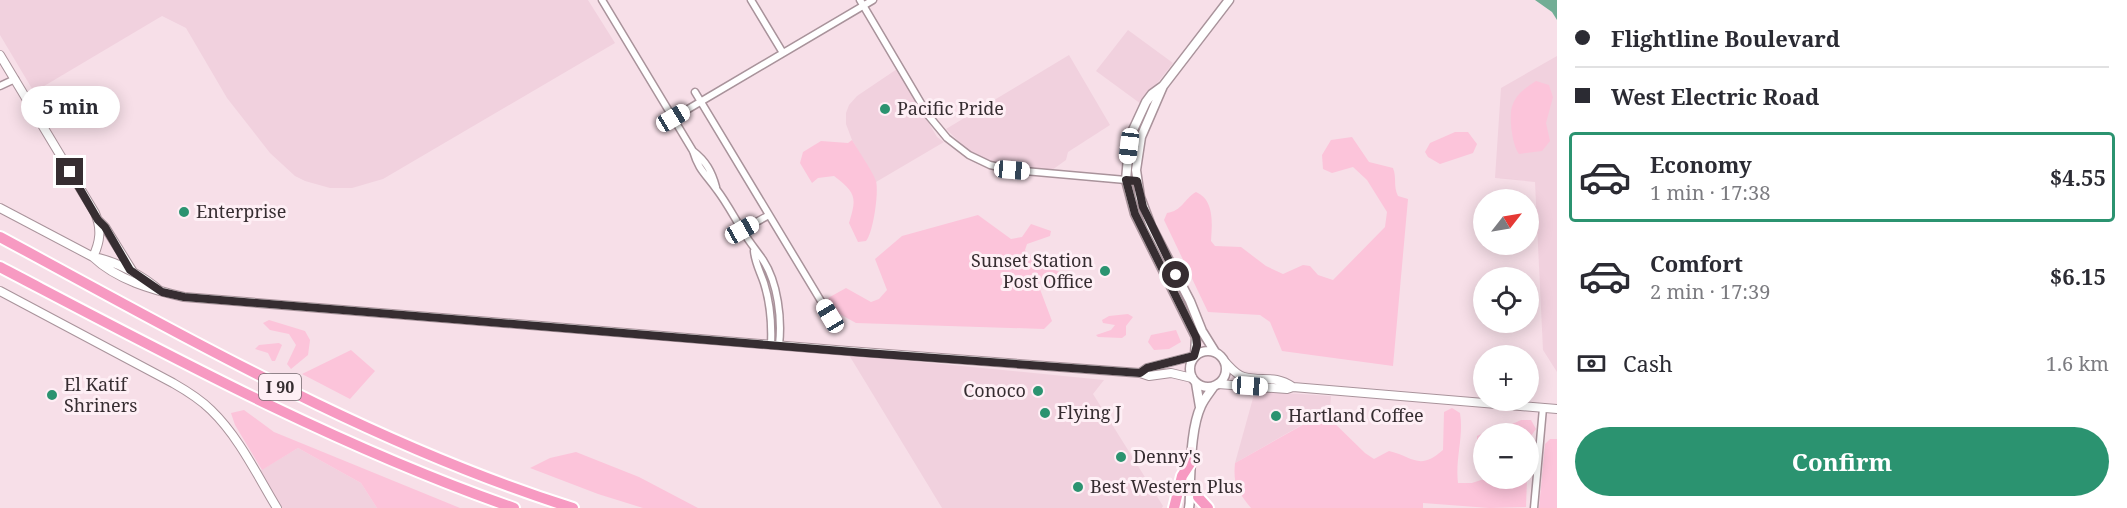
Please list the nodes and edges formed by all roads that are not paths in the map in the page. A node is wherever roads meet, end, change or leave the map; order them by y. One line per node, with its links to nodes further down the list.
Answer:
1 (602, 0): 13 (street)
2 (751, 0): 6 (street)
3 (873, 0): 5 (street)
4 (1229, 0): 10 (main road)
5 (862, 3): 6 (street); 14 (street)
6 (783, 53): 12 (street)
7 (0, 55): 8 (street)
8 (15, 79): 9 (street); 18 (street)
9 (0, 86)
10 (1163, 86): 14 (main road); 15 (main road)
11 (695, 92): 12 (street)
12 (700, 101): 13 (street); 17 (street)
13 (673, 118): 19 (street)
14 (1126, 180): 15 (street); 29 (main road)
15 (1137, 181): 28 (main road)
16 (0, 208): 21 (street)
17 (769, 215): 19 (street); 26 (street)
18 (98, 220): 21 (street); 23 (street)
19 (742, 230): 27 (street)
20 (0, 237): 42 (highway, I 90)
21 (93, 257): 23 (street); 25 (street)
22 (0, 267): 41 (highway, I 90)
23 (136, 275): 25 (street)
24 (0, 291): 40 (street)
25 (162, 292): 27 (street)
26 (830, 316)
27 (775, 345): 31 (street)
28 (1215, 352): 29 (main road); 30 (main road)
29 (1195, 355): 31 (street); 32 (main road)
30 (1225, 362): 33 (main road); 34 (street)
31 (1140, 373): 32 (street)
32 (1194, 380): 33 (main road); 35 (main road)
33 (1216, 385): 34 (street); 35 (main road)
34 (1293, 387): 36 (street)
35 (1200, 407): 38 (main road)
36 (1543, 408): 37 (street); 47 (street)
37 (1557, 409)
38 (1191, 467): 39 (main road); 43 (highway); 44 (main road)
39 (1198, 496): 45 (main road); 46 (highway)
40 (277, 508)
41 (514, 508)
42 (573, 508)
43 (1174, 508)
44 (1189, 508)
45 (1203, 508)
46 (1208, 508)
47 (1534, 508)

